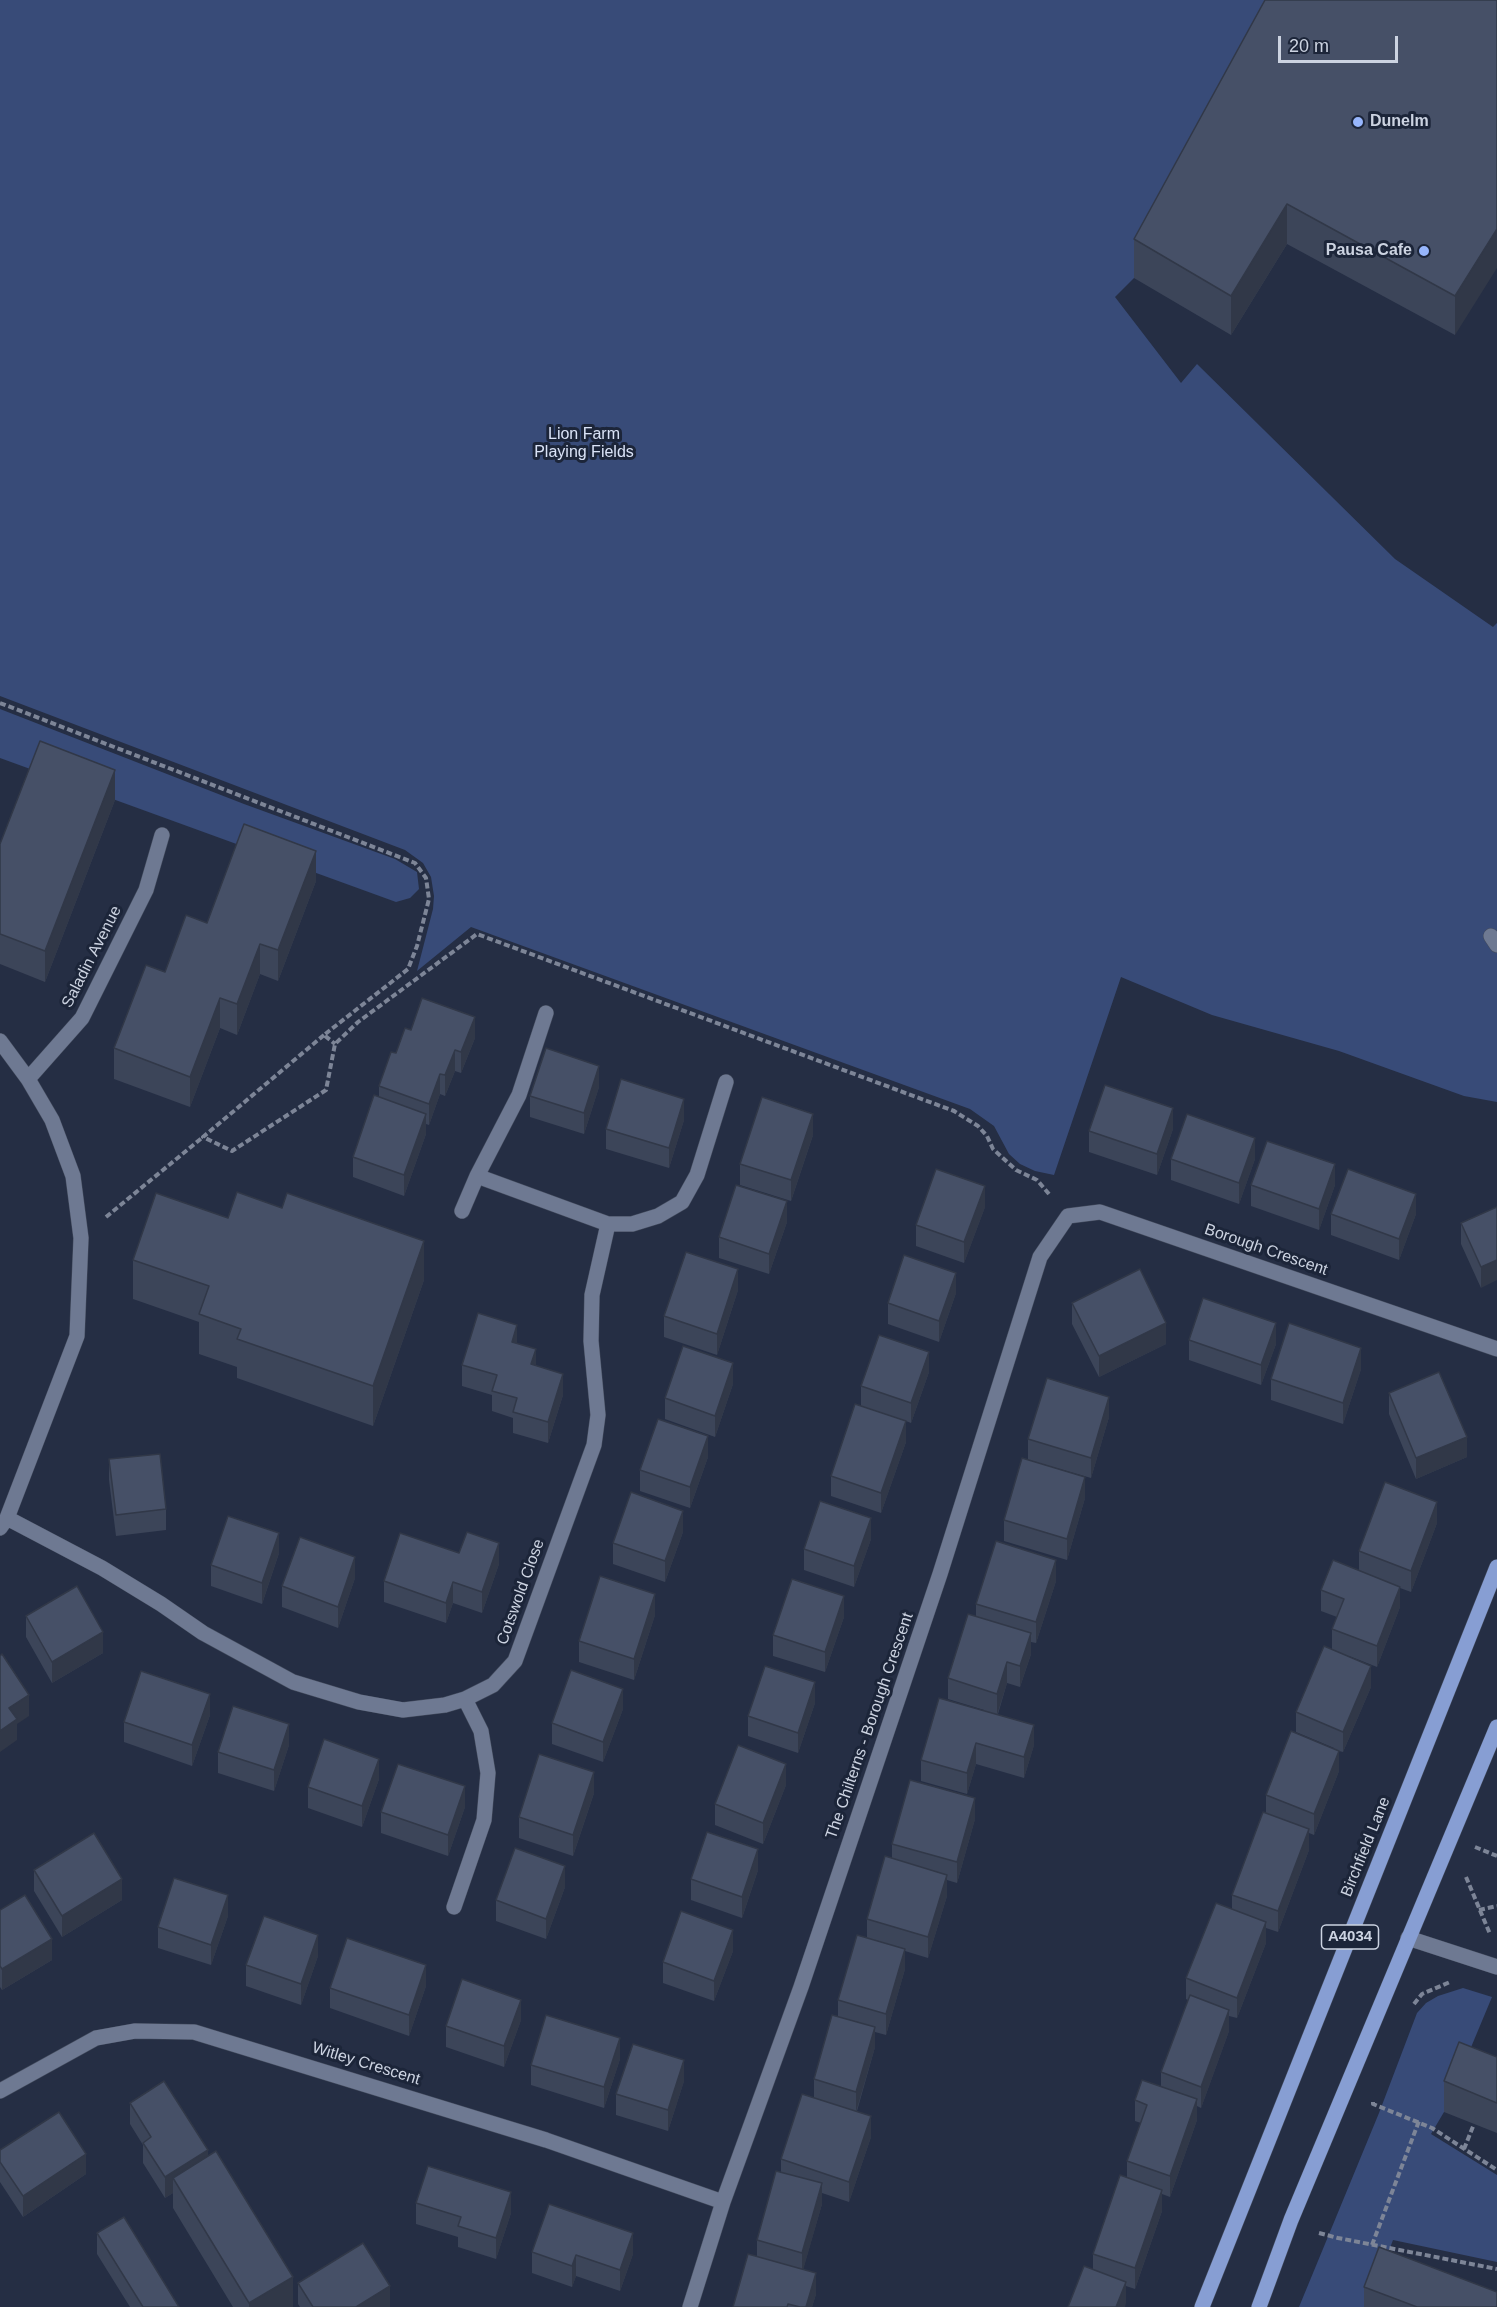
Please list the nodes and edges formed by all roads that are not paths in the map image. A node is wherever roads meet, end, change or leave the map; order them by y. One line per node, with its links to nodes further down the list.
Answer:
1 (162, 835): 4 (street, Saladin Avenue)
2 (546, 1013): 6 (street)
3 (0, 1041): 4 (street)
4 (28, 1078): 11 (street)
5 (726, 1082): 8 (street)
6 (477, 1176): 7 (street); 8 (street)
7 (462, 1211)
8 (608, 1224): 13 (street, Cotswold Close)
9 (1040, 1257): 10 (street, Borough Crescent); 19 (street, The Chilterns - Borough Crescent)
10 (1497, 1349)
11 (3, 1523): 13 (street, Cotswold Close)
12 (1497, 1567): 21 (main road, Birchfield Lane / A4034)
13 (465, 1699): 15 (street)
14 (1497, 1727): 16 (main road, A4034)
15 (454, 1907)
16 (1408, 1938): 17 (street); 22 (main road, A4034)
17 (1497, 1967)
18 (0, 2091): 19 (street, Witley Crescent)
19 (723, 2202): 20 (street)
20 (690, 2307)
21 (1202, 2307)
22 (1259, 2307)

